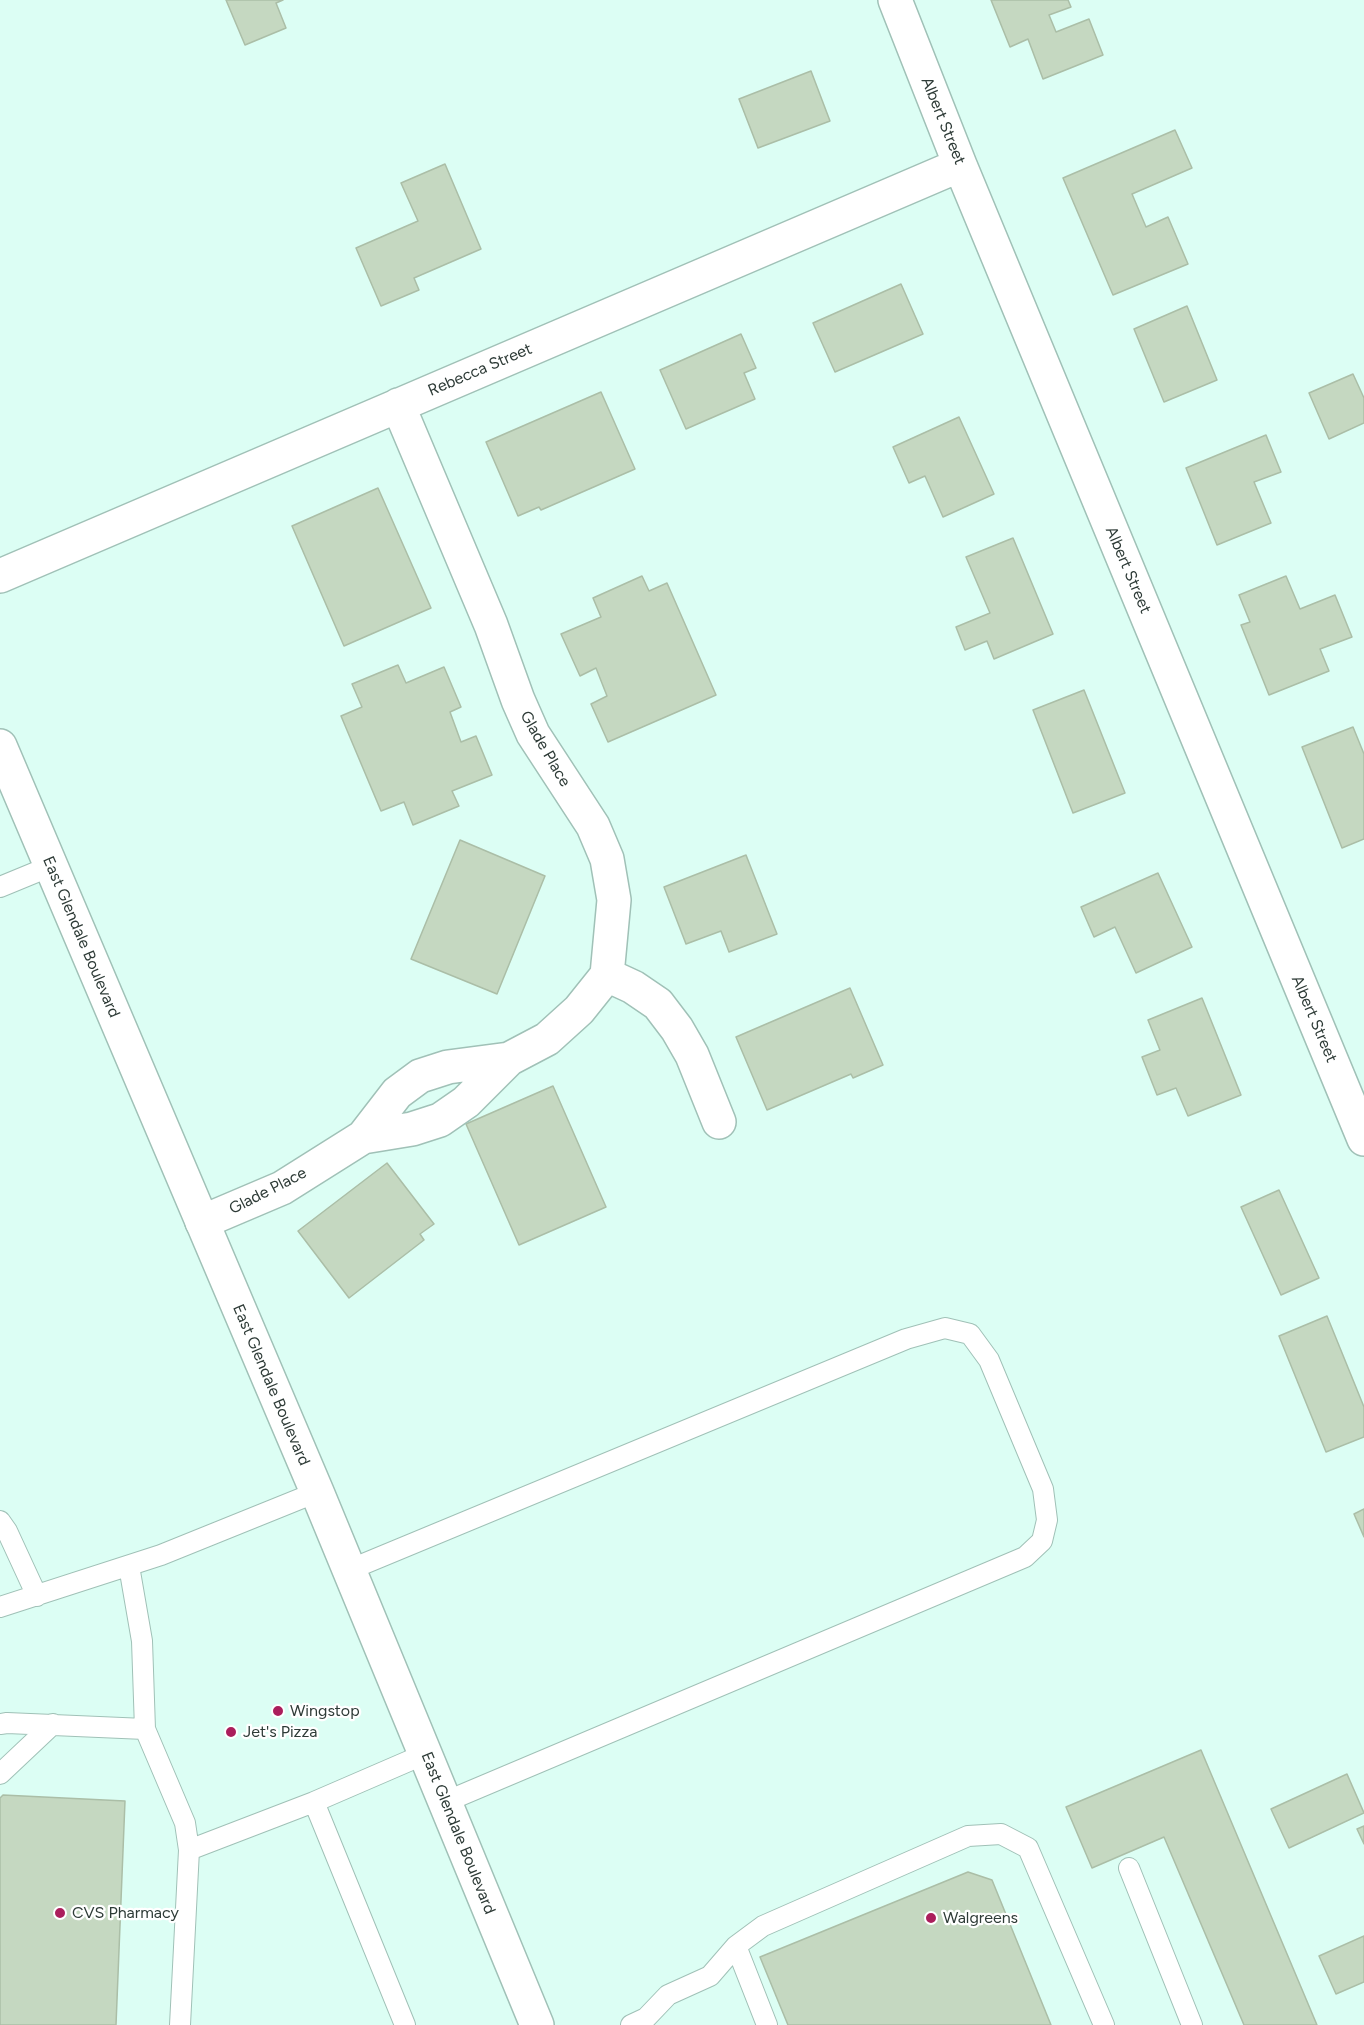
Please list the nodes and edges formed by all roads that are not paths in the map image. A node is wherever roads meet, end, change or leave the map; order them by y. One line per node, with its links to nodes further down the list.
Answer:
1 (895, 0): 2 (street, Albert Street)
2 (960, 165): 3 (street, Rebecca Street); 12 (street, Albert Street)
3 (398, 405): 4 (street, Rebecca Street); 8 (street, Glade Place)
4 (0, 576)
5 (0, 746): 6 (street, East Glendale Boulevard)
6 (51, 866): 7 (lane); 13 (street, East Glendale Boulevard)
7 (0, 887)
8 (607, 975): 9 (street, Glade Place); 10 (street)
9 (509, 1059): 11 (street, Glade Place); 11 (street, Glade Place)
10 (719, 1122)
11 (363, 1137): 13 (street, Glade Place)
12 (1364, 1140)
13 (202, 1222): 14 (street, East Glendale Boulevard)
14 (317, 1492): 16 (lane); 17 (street, East Glendale Boulevard)
15 (0, 1521): 18 (lane)
16 (129, 1566): 18 (lane); 22 (lane)
17 (349, 1570): 23 (street, East Glendale Boulevard); 26 (lane)
18 (37, 1596): 19 (lane)
19 (0, 1607)
20 (0, 1724): 21 (lane)
21 (53, 1724): 22 (lane); 24 (lane)
22 (145, 1729): 27 (lane)
23 (425, 1754): 25 (lane); 26 (street, East Glendale Boulevard)
24 (0, 1774)
25 (314, 1802): 27 (lane); 32 (lane)
26 (445, 1802): 33 (street, East Glendale Boulevard)
27 (189, 1850): 31 (lane)
28 (1128, 1868): 36 (lane)
29 (736, 1946): 30 (lane); 34 (lane); 35 (lane)
30 (642, 2023)
31 (180, 2025)
32 (405, 2025)
33 (537, 2025)
34 (767, 2025)
35 (1104, 2025)
36 (1192, 2025)

